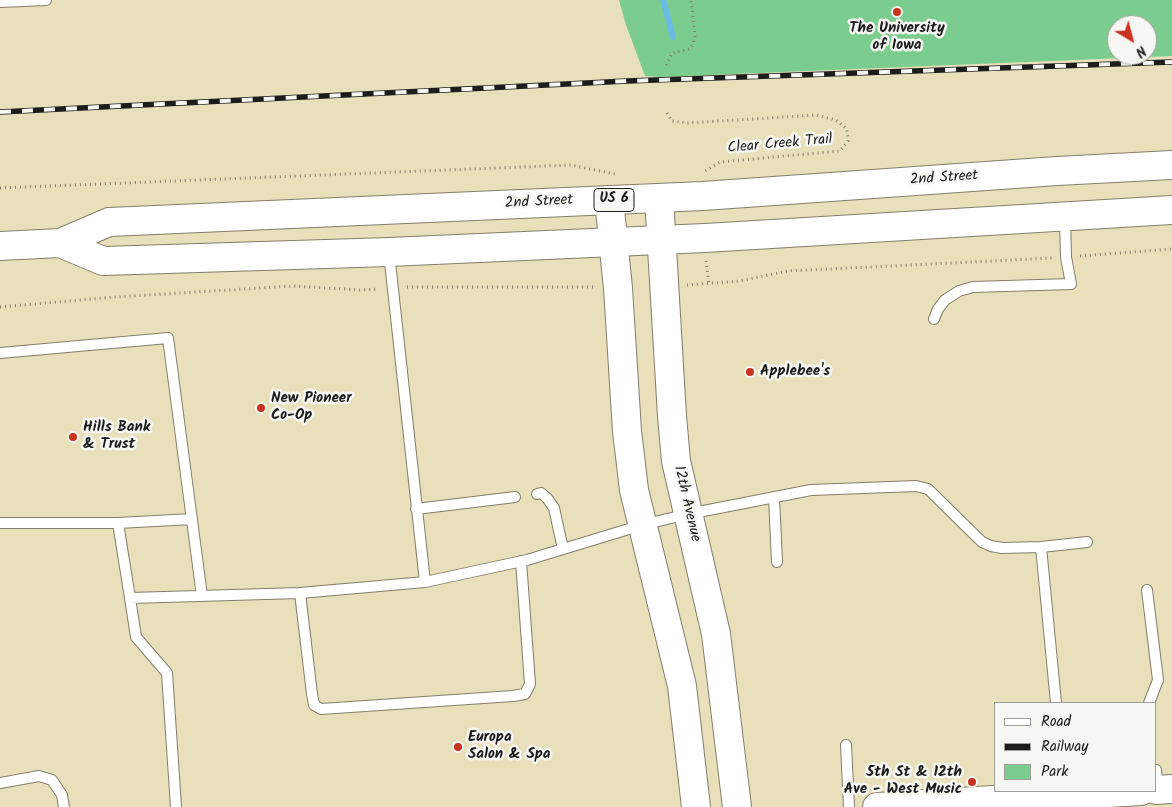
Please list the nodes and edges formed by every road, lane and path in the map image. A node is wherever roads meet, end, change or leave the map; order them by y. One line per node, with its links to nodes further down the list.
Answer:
1 (46, 0): 3 (lane)
2 (691, 0): 4 (path)
3 (0, 2)
4 (666, 65)
5 (667, 113): 7 (path, Clear Creek Trail)
6 (1172, 165): 10 (main road, 2nd Street / US 6)
7 (702, 178)
8 (0, 188): 9 (path)
9 (614, 188): 10 (main road, 2nd Street / US 6); 14 (main road); 15 (main road, 2nd Street / US 6)
10 (659, 198): 13 (main road, 12th Avenue)
11 (1172, 210): 12 (main road, 2nd Street / US 6)
12 (1064, 217): 13 (main road, 2nd Street / US 6); 20 (lane)
13 (661, 239): 14 (main road, 2nd Street / US 6); 22 (main road, 12th Avenue)
14 (613, 241): 18 (main road, 2nd Street / US 6); 24 (main road)
15 (60, 243): 16 (main road, 2nd Street / US 6); 18 (main road, 2nd Street / US 6)
16 (0, 246)
17 (1172, 249): 20 (path)
18 (388, 252): 23 (lane)
19 (706, 257): 21 (path)
20 (1066, 257): 21 (path); 26 (lane)
21 (708, 284): 22 (path)
22 (664, 285): 32 (main road, 12th Avenue)
23 (392, 288): 24 (path); 25 (path); 31 (lane)
24 (618, 288): 36 (main road)
25 (0, 307)
26 (934, 319)
27 (0, 353): 33 (lane)
28 (537, 494): 39 (lane)
29 (515, 496): 31 (lane)
30 (774, 498): 32 (lane); 38 (lane); 41 (lane)
31 (416, 509): 42 (lane)
32 (688, 514): 36 (lane); 56 (main road, 12th Avenue)
33 (192, 519): 35 (lane); 45 (lane)
34 (0, 523): 35 (lane)
35 (118, 523): 46 (lane)
36 (642, 525): 39 (lane); 55 (main road)
37 (1087, 542): 38 (lane)
38 (1041, 547): 47 (lane)
39 (563, 549): 40 (lane)
40 (521, 561): 42 (lane); 44 (lane)
41 (777, 562)
42 (425, 582): 44 (lane)
43 (1147, 590): 48 (lane)
44 (300, 593): 45 (lane)
45 (202, 596): 46 (lane)
46 (130, 598): 54 (lane)
47 (1056, 702)
48 (1149, 702)
49 (846, 745): 57 (lane)
50 (0, 783): 53 (lane)
51 (1104, 792): 52 (main road)
52 (1052, 798): 58 (main road)
53 (64, 807)
54 (176, 807)
55 (696, 807)
56 (737, 807)
57 (849, 807)
58 (878, 807)

